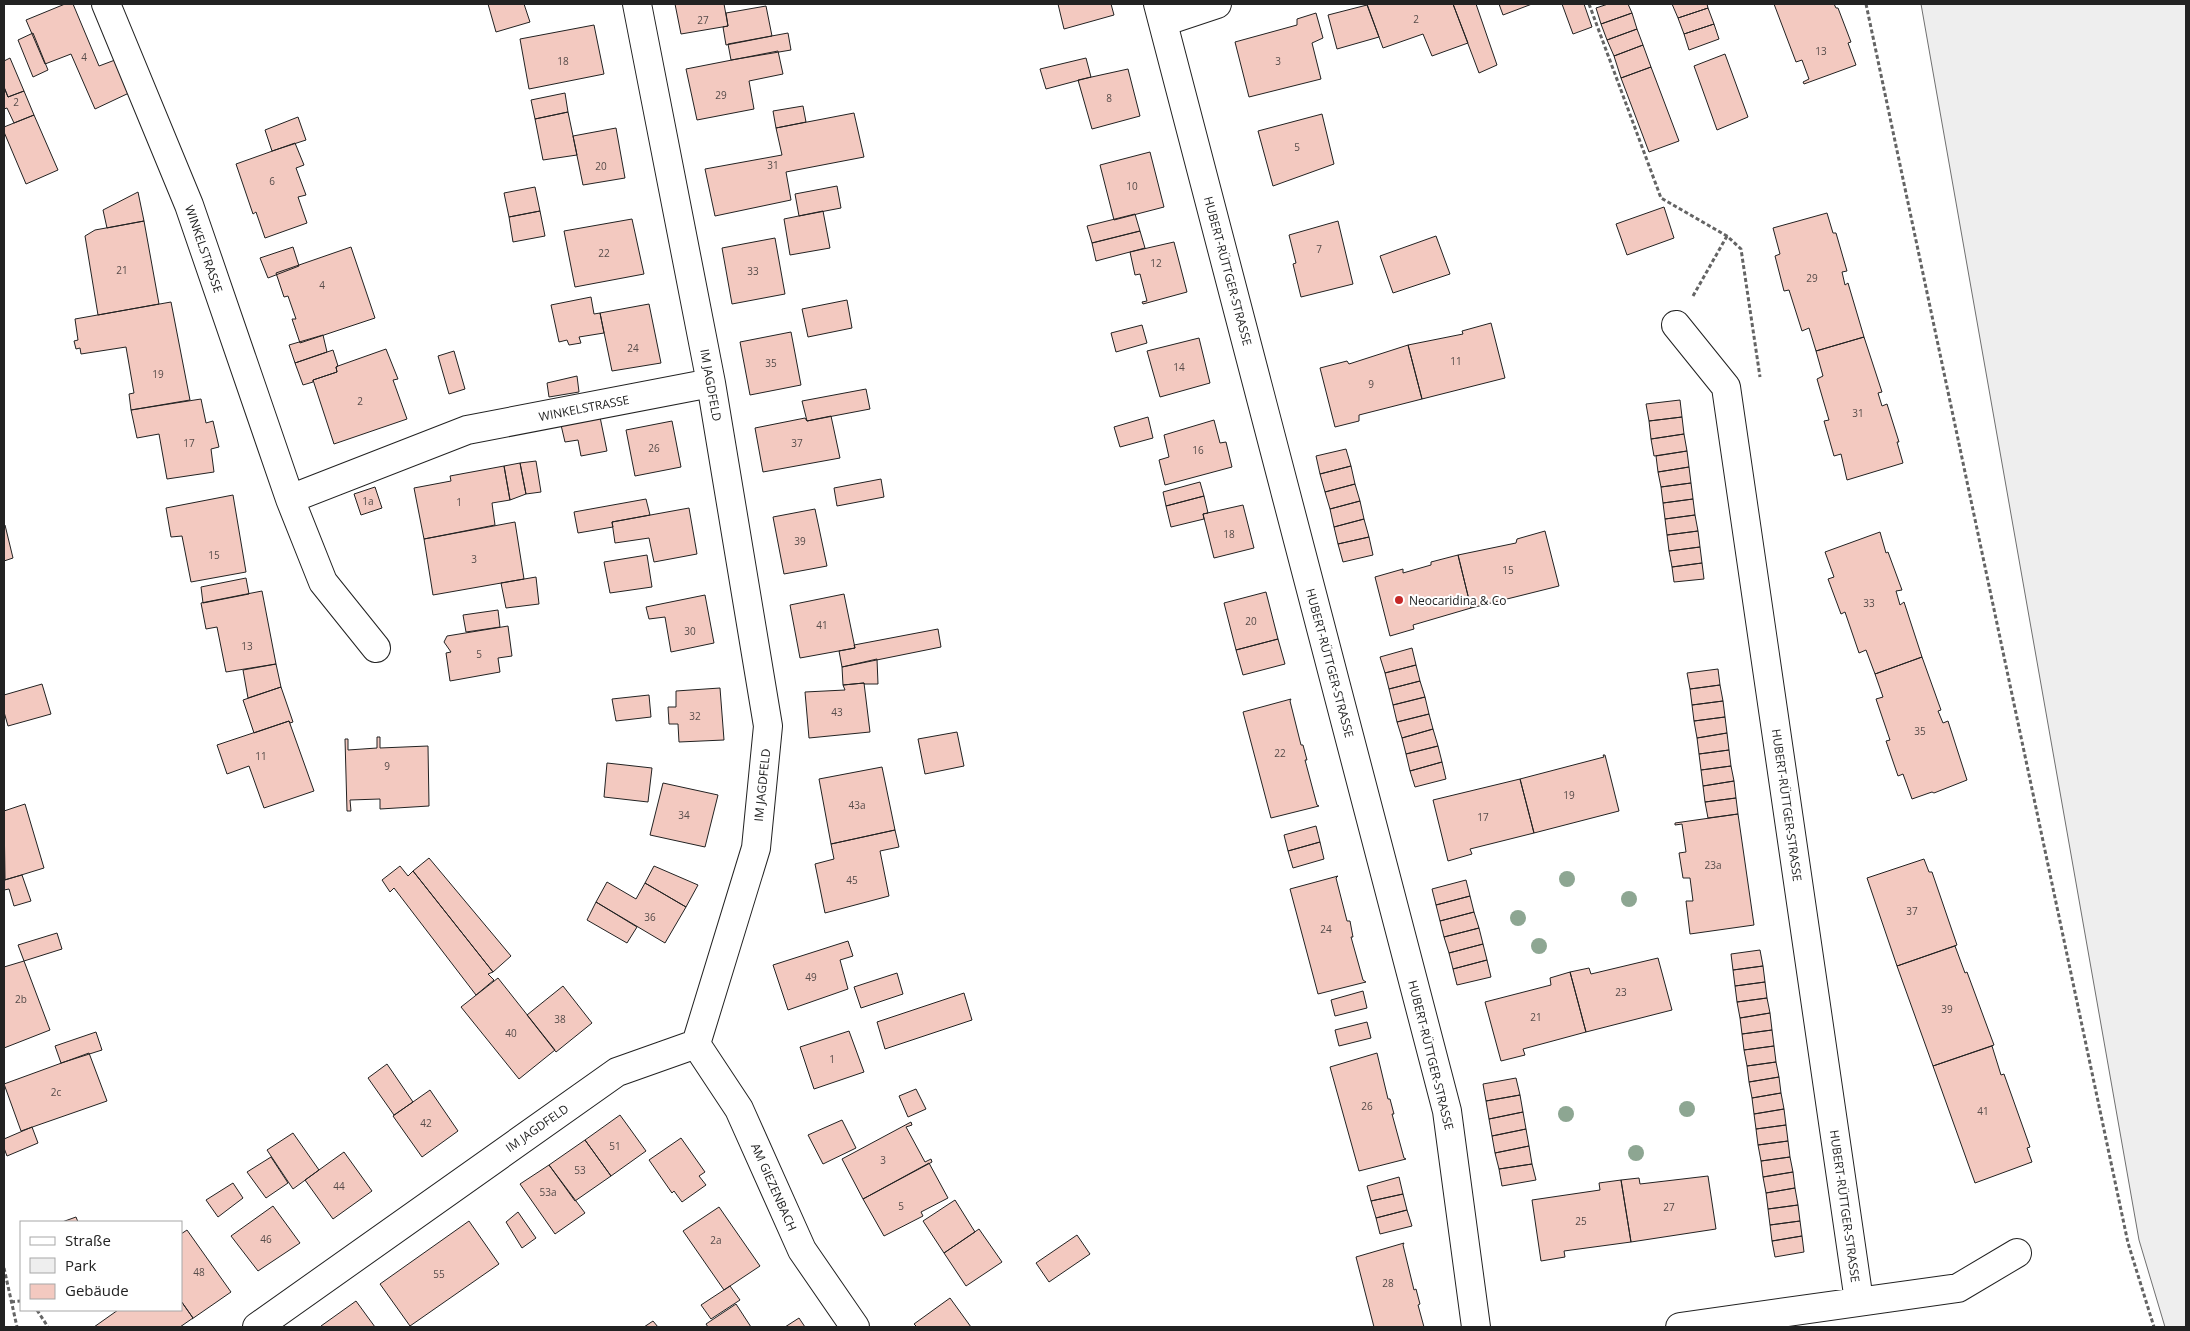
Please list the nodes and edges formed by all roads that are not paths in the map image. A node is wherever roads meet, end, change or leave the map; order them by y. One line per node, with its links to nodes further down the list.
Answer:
1 (106, 4): 7 (street, WINKELSTRASSE)
2 (637, 4): 6 (street, IM JAGDFELD)
3 (1217, 4): 4 (street)
4 (1160, 13): 14 (street, HUBERT-RÜTTGER-STRASSE)
5 (1676, 325): 11 (street, HUBERT-RÜTTGER-STRASSE)
6 (712, 383): 7 (street, WINKELSTRASSE); 9 (street, IM JAGDFELD)
7 (290, 499): 8 (street, WINKELSTRASSE)
8 (376, 648)
9 (696, 1044): 12 (street, IM JAGDFELD); 13 (street, AM GIEZENBACH)
10 (2017, 1253): 11 (street)
11 (1859, 1301): 15 (street)
12 (257, 1327)
13 (855, 1327)
14 (1476, 1327)
15 (1680, 1327)

